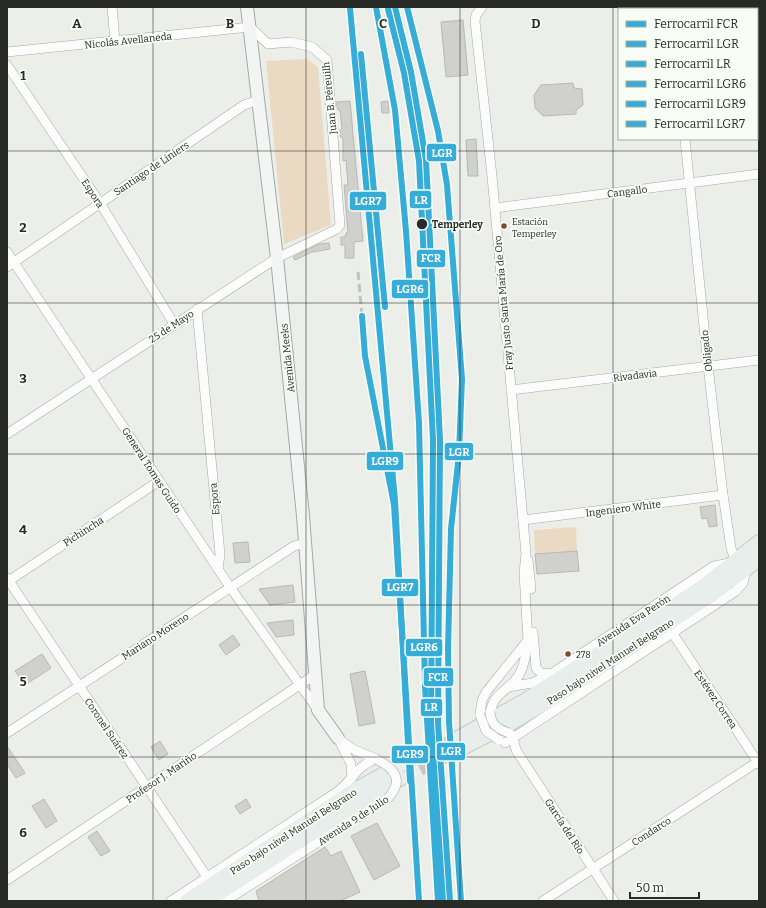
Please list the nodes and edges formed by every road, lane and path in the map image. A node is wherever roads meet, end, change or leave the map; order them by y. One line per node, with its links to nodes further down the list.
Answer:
1 (112, 7): 5 (street)
2 (247, 7): 4 (street, Avenida Meeks)
3 (482, 7): 13 (street, Fray Justo Santa María de Oro)
4 (250, 27): 5 (street, Nicolás Avellaneda); 8 (street, Avenida Meeks); 14 (street, Juan B. Péreuilh)
5 (115, 41): 6 (street, Nicolás Avellaneda)
6 (7, 52)
7 (7, 65): 12 (street, Espora)
8 (258, 100): 12 (street, Santiago de Liniers); 16 (street, Avenida Meeks)
9 (685, 140): 11 (street, Obligado)
10 (759, 174): 11 (street, Cangallo)
11 (689, 183): 13 (street, Cangallo); 21 (street, Obligado)
12 (100, 203): 17 (street, Santiago de Liniers); 19 (street, Espora)
13 (495, 208): 23 (street, Fray Justo Santa María de Oro)
14 (340, 225): 16 (street, 25 de Mayo)
15 (7, 252): 17 (street, General Tomas Guido)
16 (277, 258): 18 (street, 25 de Mayo); 29 (street, Avenida Meeks)
17 (10, 264): 22 (street, General Tomas Guido)
18 (197, 309): 19 (street, 25 de Mayo); 32 (street, Espora)
19 (174, 324): 22 (street, 25 de Mayo)
20 (759, 360): 21 (street, Rivadavia)
21 (708, 366): 23 (street, Rivadavia); 26 (street, Obligado)
22 (92, 378): 24 (street, 25 de Mayo); 25 (street, General Tomas Guido)
23 (511, 390): 27 (street, Fray Justo Santa María de Oro)
24 (7, 434)
25 (159, 481): 32 (street, General Tomas Guido); 33 (street, Pichincha)
26 (723, 495): 27 (street, Ingeniero White); 31 (street, Obligado)
27 (524, 520): 36 (street, Fray Justo Santa María de Oro)
28 (759, 542): 31 (main road, Paso bajo nivel Manuel Belgrano)
29 (305, 543): 34 (street, Mariano Moreno); 37 (street, Avenida Meeks)
30 (759, 559): 31 (main road, Paso bajo nivel Manuel Belgrano)
31 (741, 566): 35 (street); 38 (street, Avenida Eva Perón); 47 (main road, Paso bajo nivel Manuel Belgrano)
32 (218, 569): 34 (street, General Tomas Guido)
33 (7, 580): 40 (street, Coronel Suárez)
34 (230, 587): 39 (street, General Tomas Guido); 40 (street, Mariano Moreno)
35 (672, 634): 44 (street); 50 (street, Estévez Correa)
36 (531, 638): 38 (street, Fray Justo Santa María de Oro); 41 (street); 46 (street, García del Río, bridge)
37 (316, 674): 39 (street, Profesor J. Mariño); 42 (street, Avenida Meeks)
38 (551, 674): 41 (street, Avenida Eva Perón)
39 (300, 685): 42 (street, General Tomas Guido); 52 (street, Profesor J. Mariño)
40 (79, 686): 43 (street, Mariano Moreno); 52 (street, Coronel Suárez)
41 (508, 686): 44 (street, bridge)
42 (318, 710): 45 (street)
43 (7, 733)
44 (511, 735): 46 (street); 48 (street, García del Río)
45 (338, 738): 49 (street, Avenida 9 de Julio); 51 (street)
46 (502, 742): 48 (street, García del Río)
47 (454, 747)
48 (516, 750): 53 (street, García del Río)
49 (376, 759): 51 (street); 59 (street, Avenida 9 de Julio, bridge)
50 (759, 762): 53 (street, Condarco)
51 (352, 778): 54 (street)
52 (147, 786): 54 (street, Coronel Suárez); 55 (street, Profesor J. Mariño)
53 (593, 868): 60 (street, Condarco); 61 (street, García del Río)
54 (207, 877): 56 (street)
55 (7, 880)
56 (171, 901)
57 (187, 901): 58 (main road, Paso bajo nivel Manuel Belgrano)
58 (207, 901)
59 (225, 901)
60 (543, 901)
61 (614, 901)

